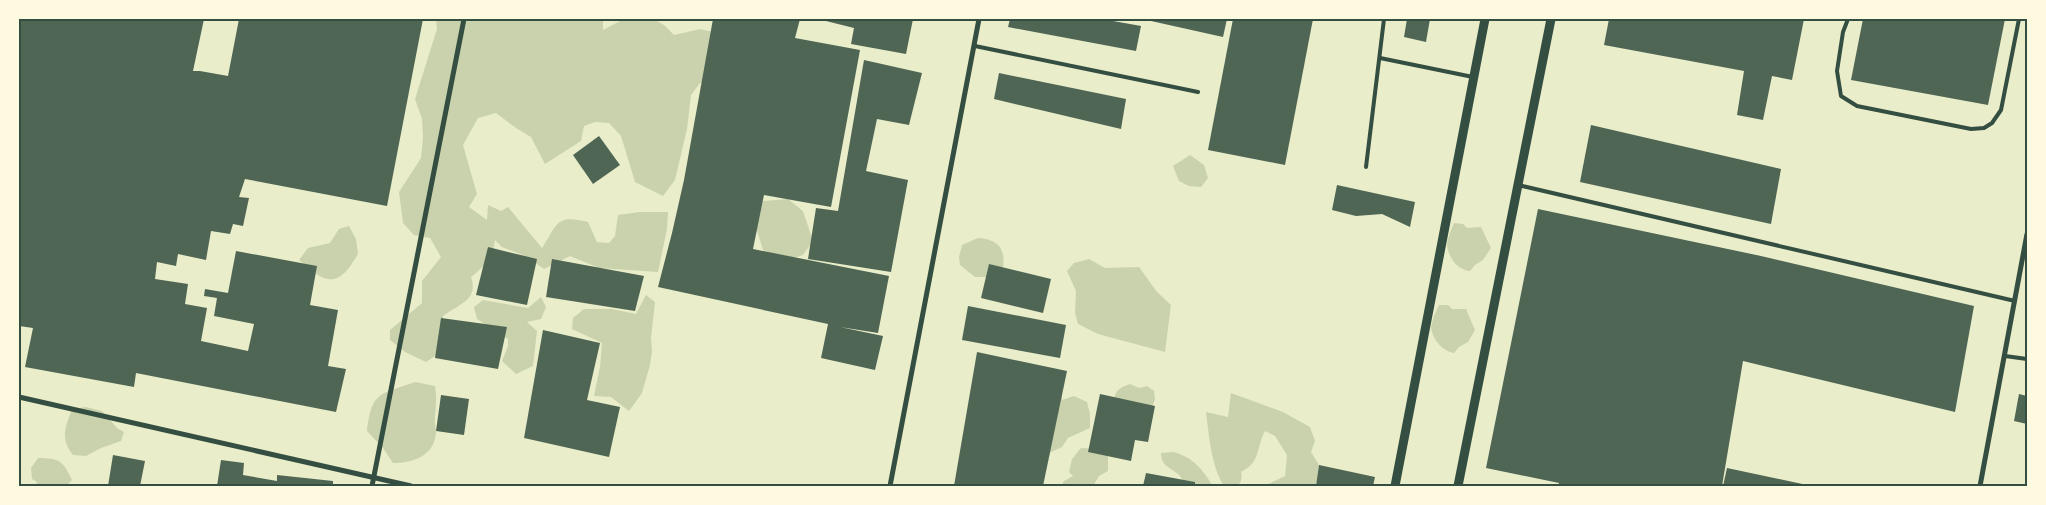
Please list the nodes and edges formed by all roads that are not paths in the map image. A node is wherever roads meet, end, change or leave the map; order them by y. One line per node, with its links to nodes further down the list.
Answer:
1 (464, 19): 19 (street)
2 (979, 19): 8 (street)
3 (1384, 19): 9 (lane)
4 (1485, 19): 10 (street)
5 (1552, 19): 13 (street)
6 (1848, 19): 7 (lane)
7 (2019, 19)
8 (975, 46): 11 (lane); 22 (street)
9 (1380, 58): 10 (lane); 12 (lane)
10 (1474, 78): 23 (street)
11 (1198, 92)
12 (1366, 167)
13 (1518, 185): 15 (lane); 24 (street)
14 (2027, 234): 15 (street)
15 (2015, 300): 16 (street)
16 (2004, 356): 17 (lane); 25 (street)
17 (2027, 360)
18 (19, 397): 19 (street)
19 (373, 477): 20 (street); 21 (street)
20 (372, 486)
21 (411, 486)
22 (890, 486)
23 (1395, 486)
24 (1458, 486)
25 (1980, 486)

